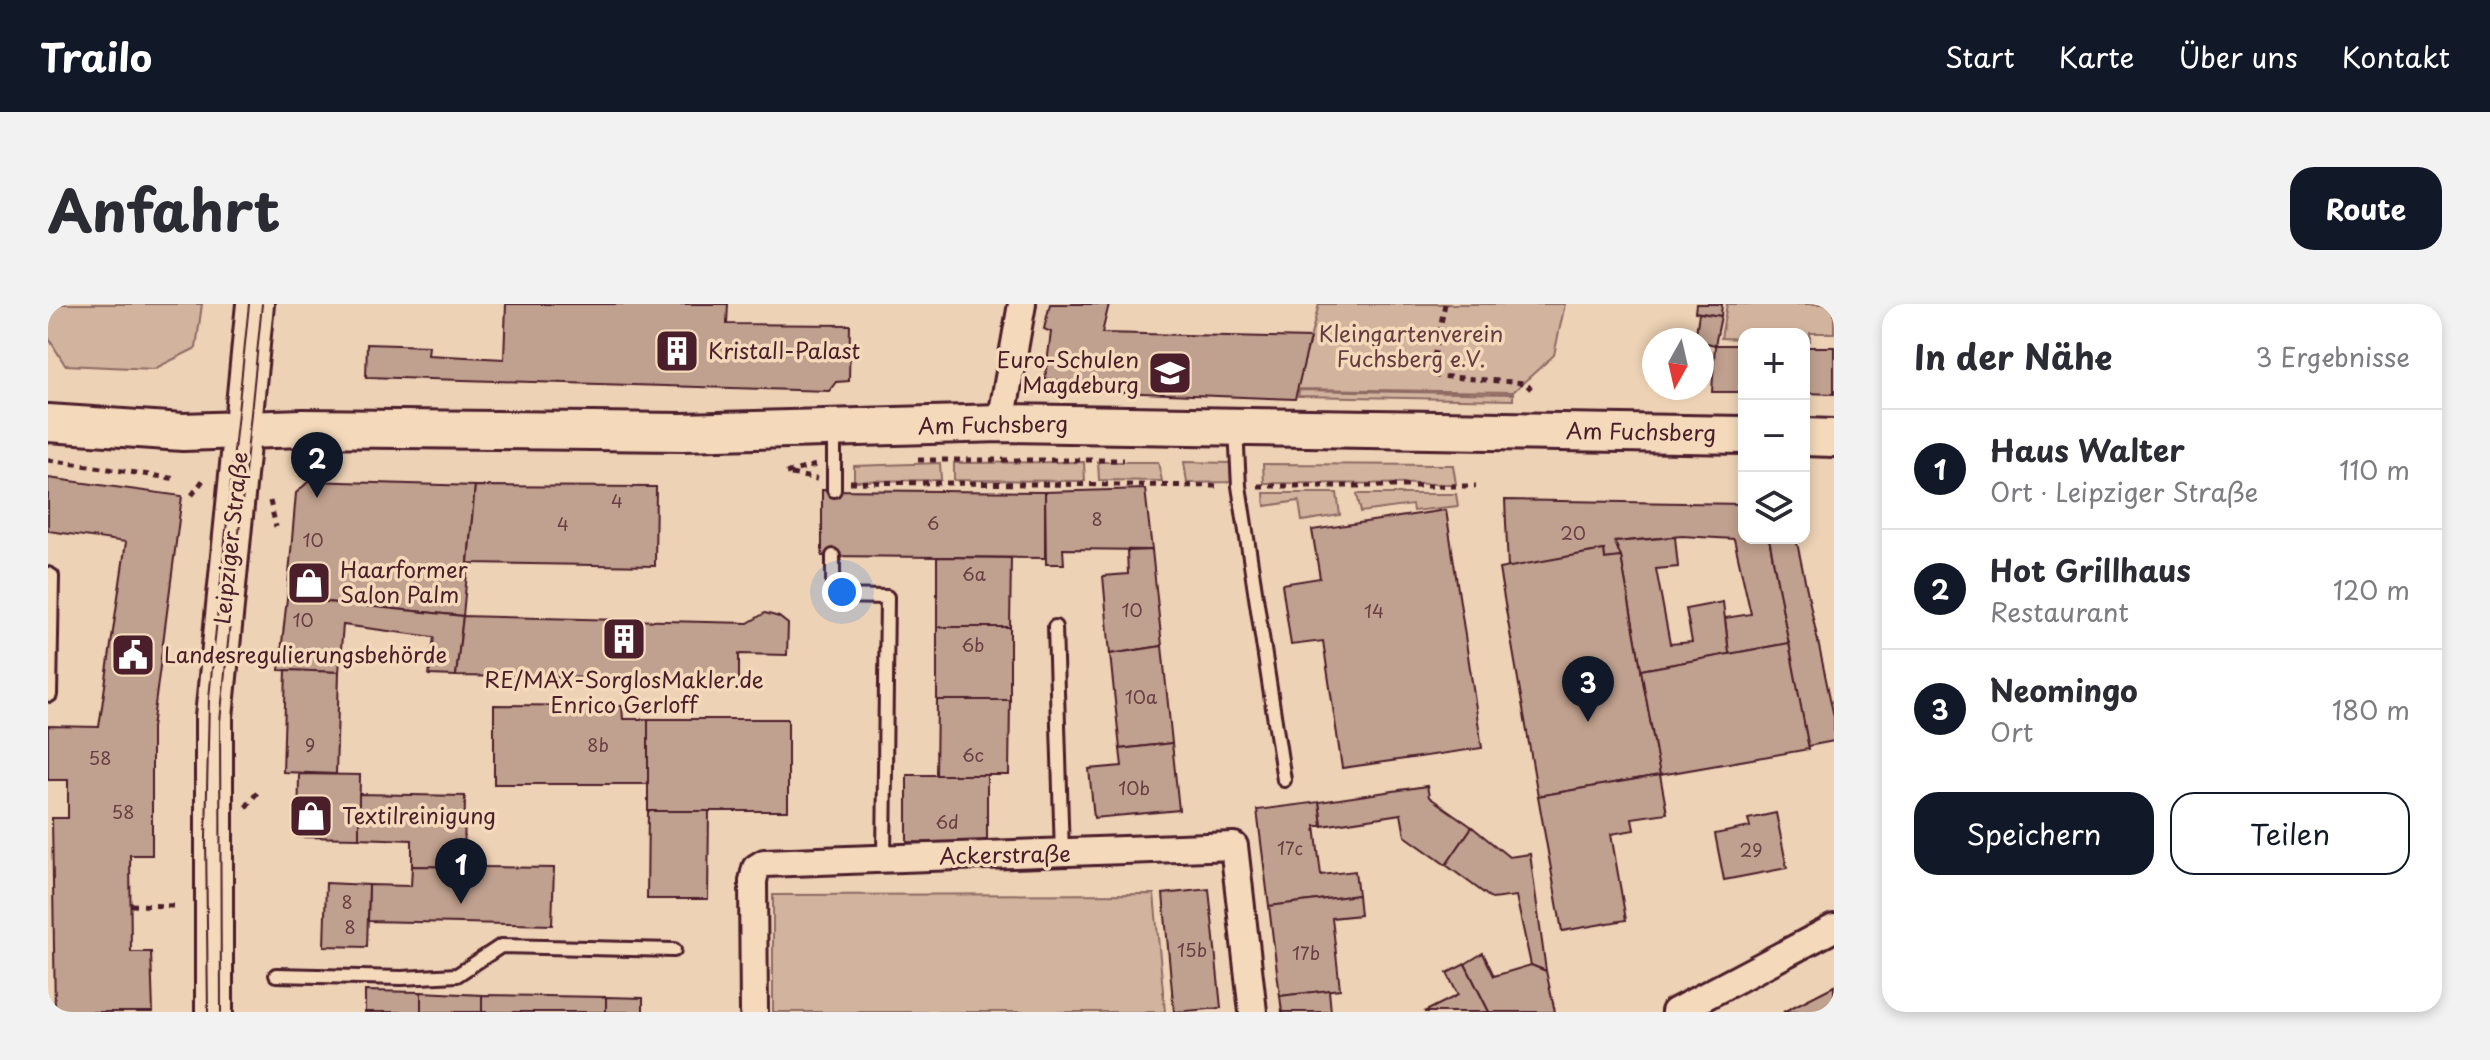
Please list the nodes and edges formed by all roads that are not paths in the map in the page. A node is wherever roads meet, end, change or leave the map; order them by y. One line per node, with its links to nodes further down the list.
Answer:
1 (255, 304): 7 (main road, Leipziger Straße)
2 (1022, 304): 4 (street)
3 (48, 423): 7 (main road, Am Fuchsberg)
4 (1001, 423): 5 (main road, Am Fuchsberg); 6 (main road, Am Fuchsberg)
5 (1236, 425): 8 (main road, Am Fuchsberg); 16 (lane)
6 (834, 427): 7 (main road, Am Fuchsberg); 11 (lane)
7 (242, 428): 22 (main road, Leipziger Straße)
8 (1738, 435)
9 (1810, 437): 10 (main road)
10 (1834, 438)
11 (834, 486)
12 (833, 556): 18 (lane)
13 (48, 574): 15 (lane)
14 (1055, 627): 17 (lane)
15 (50, 695)
16 (1284, 780)
17 (1062, 854): 18 (street, Ackerstraße); 24 (street, Ackerstraße)
18 (884, 857): 23 (street, Ackerstraße)
19 (1834, 928): 25 (street)
20 (674, 950): 21 (lane)
21 (276, 975)
22 (214, 1012)
23 (754, 1012)
24 (1253, 1012)
25 (1675, 1012)

